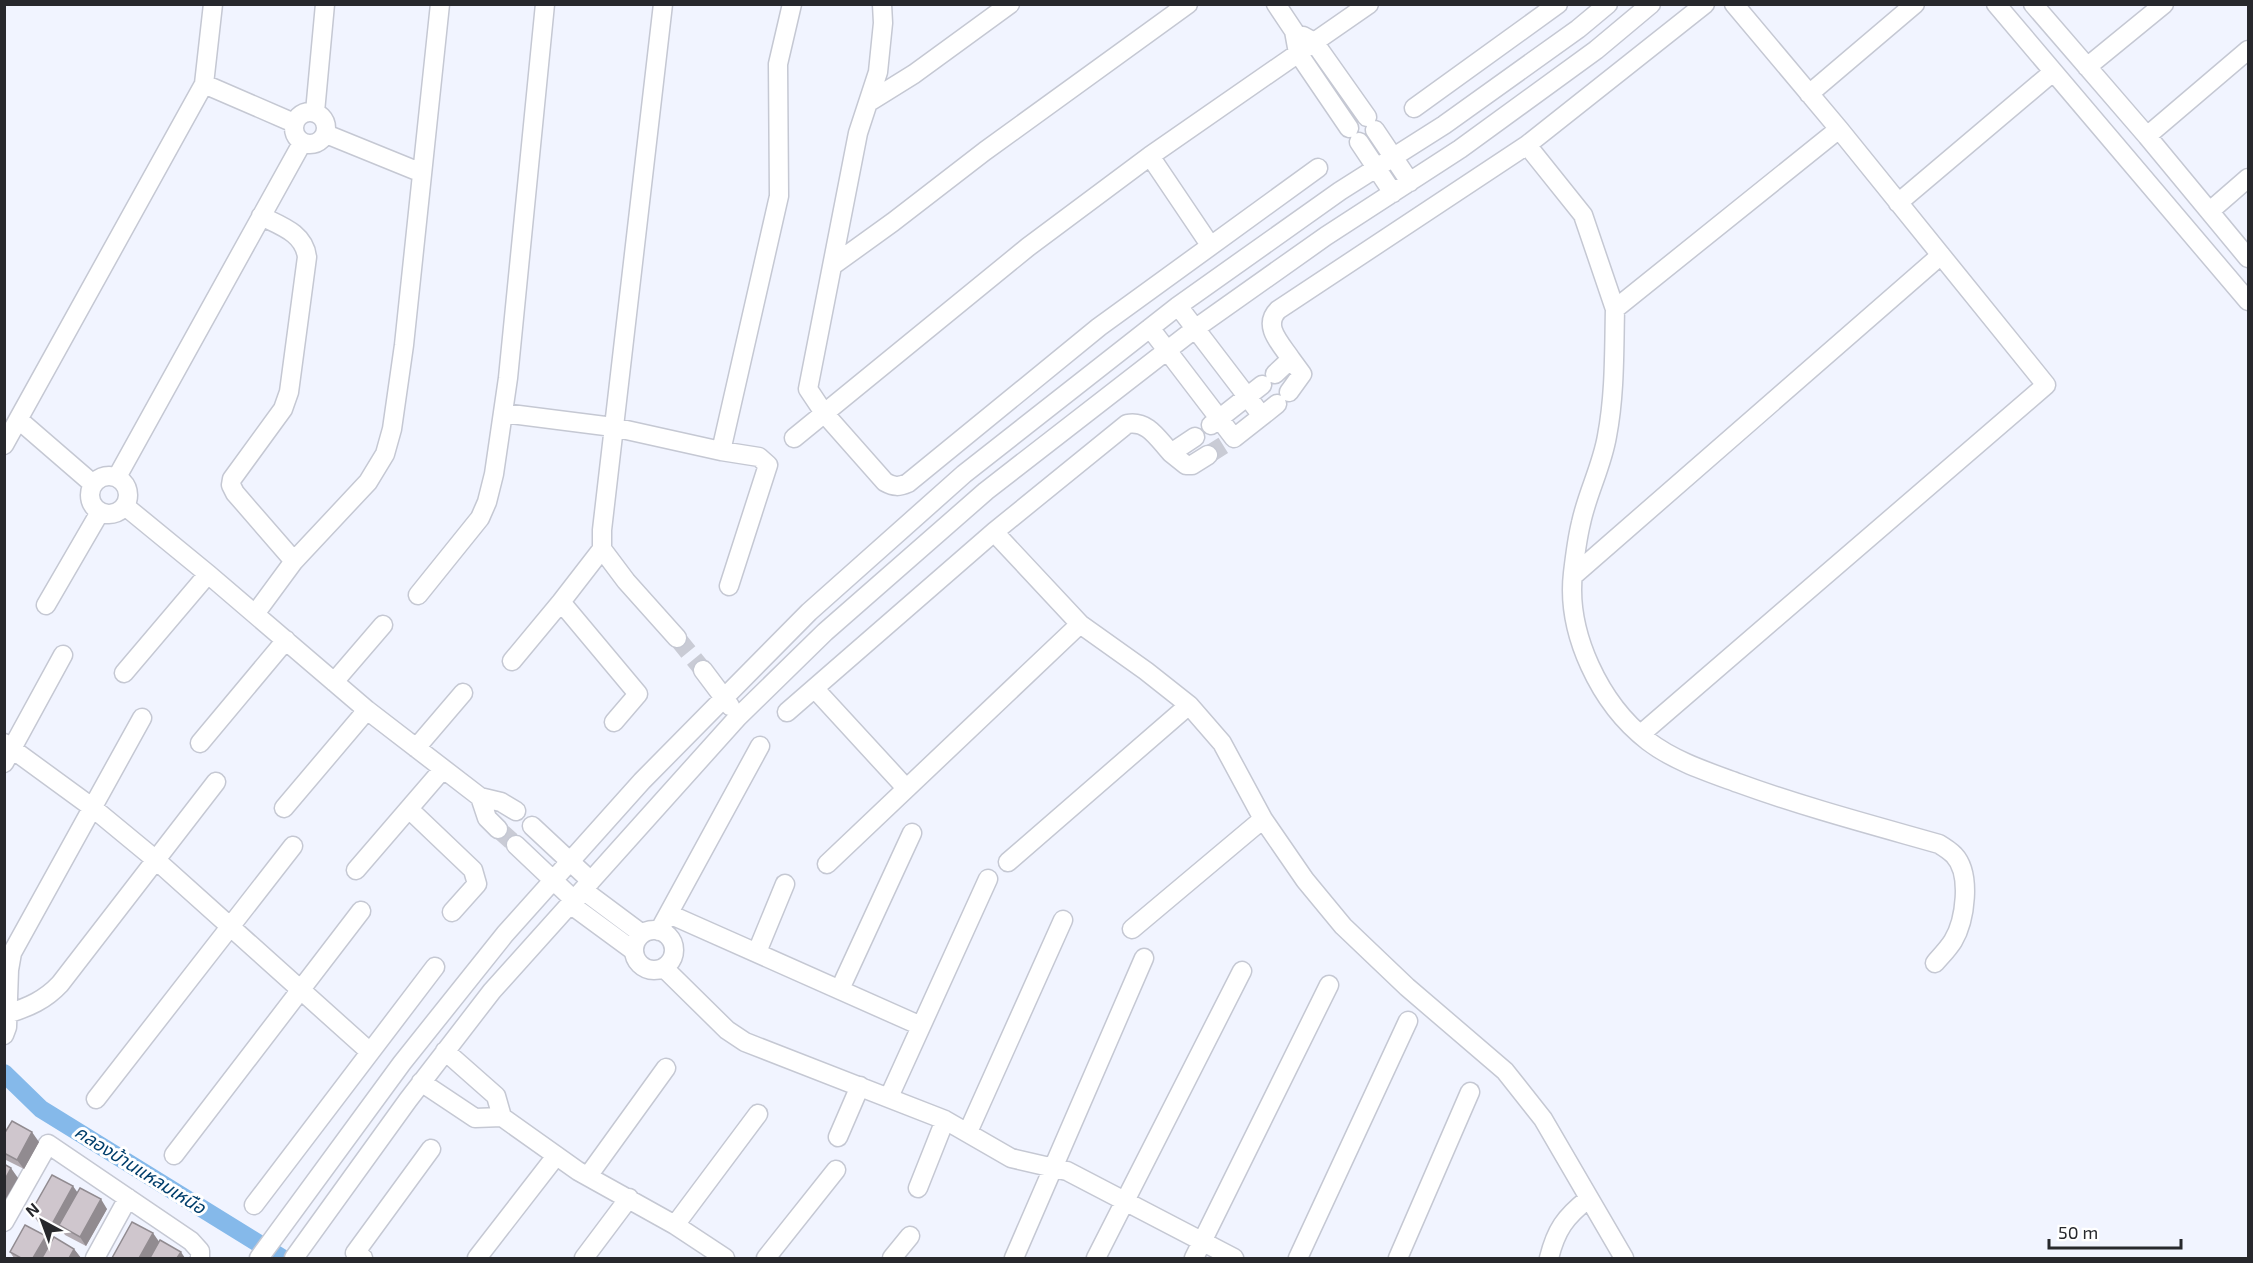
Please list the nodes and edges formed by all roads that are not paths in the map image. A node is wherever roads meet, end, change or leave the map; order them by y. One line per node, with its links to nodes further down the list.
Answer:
1 (213, 4): 29 (street)
2 (325, 4): 33 (street)
3 (440, 4): 46 (street)
4 (545, 4): 65 (street)
5 (663, 4): 69 (street)
6 (792, 4): 74 (street)
7 (882, 4): 31 (street)
8 (1010, 4): 31 (street)
9 (1188, 4): 56 (street)
10 (1276, 4): 22 (street)
11 (1369, 4): 23 (street)
12 (1558, 4): 32 (street)
13 (1608, 4): 21 (street)
14 (1651, 4): 24 (street)
15 (1705, 4): 41 (street)
16 (1734, 4): 30 (street)
17 (1915, 4): 30 (street)
18 (1996, 4): 28 (street)
19 (2033, 4): 27 (street)
20 (2164, 4): 27 (street)
21 (1578, 29): 24 (street); 43 (street)
22 (1294, 31): 23 (street); 26 (street)
23 (1314, 42): 26 (street); 34 (street)
24 (1596, 50): 48 (street)
25 (2248, 50): 39 (street)
26 (1298, 53): 37 (street); 42 (street)
27 (2087, 67): 39 (street)
28 (2054, 72): 50 (street); 57 (street)
29 (204, 84): 35 (street); 68 (street)
30 (1809, 94): 36 (street)
31 (869, 102): 56 (street)
32 (1414, 108)
33 (315, 112): 35 (street); 38 (street)
34 (1367, 118): 37 (street); 43 (street)
35 (294, 123): 40 (street)
36 (1839, 129): 50 (street); 59 (street)
37 (1350, 130): 45 (street)
38 (326, 134): 40 (street); 46 (street)
39 (2147, 136): 51 (street)
40 (302, 143): 52 (street)
41 (1527, 145): 59 (street); 63 (street)
42 (1150, 156): 53 (street); 66 (street)
43 (1394, 156): 45 (street); 48 (street)
44 (1318, 168): 53 (street)
45 (1376, 168): 49 (street); 58 (street)
46 (422, 173): 82 (street)
47 (2248, 178): 51 (street)
48 (1410, 182): 49 (street)
49 (1393, 193): 61 (street)
50 (1898, 202): 54 (street)
51 (2210, 211): 55 (street)
52 (261, 216): 76 (street); 82 (street)
53 (1210, 245): 66 (street)
54 (1941, 255): 84 (street); 108 (street)
55 (2248, 258)
56 (832, 266): 66 (street)
57 (2248, 301)
58 (1178, 306): 60 (street); 61 (street)
59 (1615, 309): 84 (street)
60 (1150, 328): 62 (street); 101 (street)
61 (1196, 328): 62 (street); 64 (street)
62 (1167, 351): 70 (street); 105 (street)
63 (1291, 359): 64 (street); 67 (street)
64 (1248, 397): 67 (street); 70 (street)
65 (503, 413): 69 (street); 86 (street)
66 (824, 413): 71 (street)
67 (1262, 417): 73 (street)
68 (19, 420): 72 (street); 77 (street)
69 (613, 427): 74 (street); 81 (street)
70 (1208, 428): 73 (street); 75 (street)
71 (794, 438)
72 (4, 445)
73 (1222, 446): 75 (street)
74 (721, 451): 85 (street)
75 (1171, 453): 80 (street)
76 (117, 477): 77 (street); 78 (street)
77 (93, 484): 79 (street)
78 (125, 506): 79 (street); 83 (street)
79 (100, 512): 88 (street)
80 (994, 532): 90 (street); 99 (street)
81 (602, 549): 87 (street); 92 (street)
82 (294, 561): 89 (street)
83 (208, 574): 89 (street); 97 (street)
84 (1573, 576): 108 (street)
85 (729, 586)
86 (418, 595)
87 (561, 602): 95 (street); 107 (street)
88 (46, 605)
89 (255, 614): 93 (street)
90 (1080, 624): 102 (street); 115 (street)
91 (383, 625): 98 (street)
92 (677, 639)
93 (286, 640): 98 (street); 109 (street)
94 (63, 655): 112 (street)
95 (512, 661)
96 (703, 670): 101 (street)
97 (124, 673)
98 (334, 682): 103 (street)
99 (815, 689): 104 (street); 115 (street)
100 (463, 693): 111 (street)
101 (725, 698): 105 (street); 128 (street)
102 (1189, 705): 121 (street); 129 (street)
103 (367, 710): 111 (street); 118 (street)
104 (788, 712)
105 (738, 717): 135 (street)
106 (142, 718): 117 (street)
107 (614, 722)
108 (1641, 734): 146 (street)
109 (200, 743)
110 (760, 746): 138 (street)
111 (416, 748): 113 (street)
112 (7, 752): 117 (street)
113 (443, 769): 116 (street); 119 (street)
114 (216, 782): 127 (street)
115 (906, 788): 130 (street)
116 (480, 797): 120 (street); 123 (street)
117 (93, 808): 127 (street); 153 (street)
118 (284, 808)
119 (409, 808): 131 (street); 137 (street)
120 (516, 811)
121 (1263, 819): 141 (street); 179 (street)
122 (532, 826): 128 (street)
123 (498, 829)
124 (912, 833): 151 (street)
125 (516, 845): 133 (street)
126 (293, 846): 140 (street)
127 (156, 860): 140 (street); 153 (street)
128 (570, 860): 133 (street); 135 (street)
129 (1008, 862)
130 (827, 864)
131 (356, 870)
132 (988, 879): 155 (street)
133 (552, 881): 135 (street); 189 (street)
134 (785, 884): 144 (street)
135 (579, 894): 142 (street); 143 (street); 157 (street)
136 (361, 911): 152 (street)
137 (452, 912)
138 (669, 914): 142 (street); 144 (street)
139 (1063, 921): 168 (street)
140 (230, 927): 152 (street); 164 (street)
141 (1132, 929)
142 (651, 932): 143 (street); 148 (street)
143 (634, 951): 148 (street)
144 (757, 952): 151 (street)
145 (1144, 958): 173 (street)
146 (1935, 963)
147 (435, 967): 158 (street)
148 (664, 968): 161 (street)
149 (1242, 970): 180 (street)
150 (1329, 985): 185 (street)
151 (840, 989): 155 (street)
152 (301, 990): 158 (street); 171 (street)
153 (7, 1014): 156 (street)
154 (1408, 1021): 199 (street)
155 (921, 1026): 163 (street)
156 (4, 1035)
157 (445, 1051): 160 (street); 166 (street)
158 (370, 1052): 181 (street)
159 (666, 1068): 175 (street)
160 (422, 1082): 166 (street); 190 (street)
161 (860, 1086): 163 (street); 169 (street)
162 (1470, 1092): 200 (street)
163 (889, 1097): 167 (street)
164 (96, 1099)
165 (758, 1113): 183 (street)
166 (502, 1117): 172 (street)
167 (945, 1120): 168 (street); 176 (street)
168 (968, 1132): 173 (street)
169 (838, 1137)
170 (431, 1149): 191 (street)
171 (174, 1155)
172 (556, 1156): 175 (street); 192 (street)
173 (1053, 1168): 180 (street); 196 (street)
174 (836, 1170): 194 (street)
175 (588, 1176): 178 (street)
176 (918, 1188)
177 (128, 1198): 182 (street); 187 (street); 188 (street)
178 (629, 1198): 183 (street); 193 (street)
179 (1588, 1199): 201 (street); 202 (street)
180 (1125, 1202): 185 (street); 197 (street)
181 (254, 1204)
182 (4, 1222)
183 (675, 1225): 186 (street)
184 (910, 1236): 195 (street)
185 (1198, 1250): 198 (street)
186 (714, 1255)
187 (95, 1258)
188 (200, 1258)
189 (259, 1258)
190 (294, 1258)
191 (363, 1258)
192 (477, 1258)
193 (584, 1258)
194 (766, 1258)
195 (892, 1258)
196 (1014, 1258)
197 (1096, 1258)
198 (1234, 1258)
199 (1298, 1258)
200 (1398, 1258)
201 (1549, 1258)
202 (1624, 1258)

